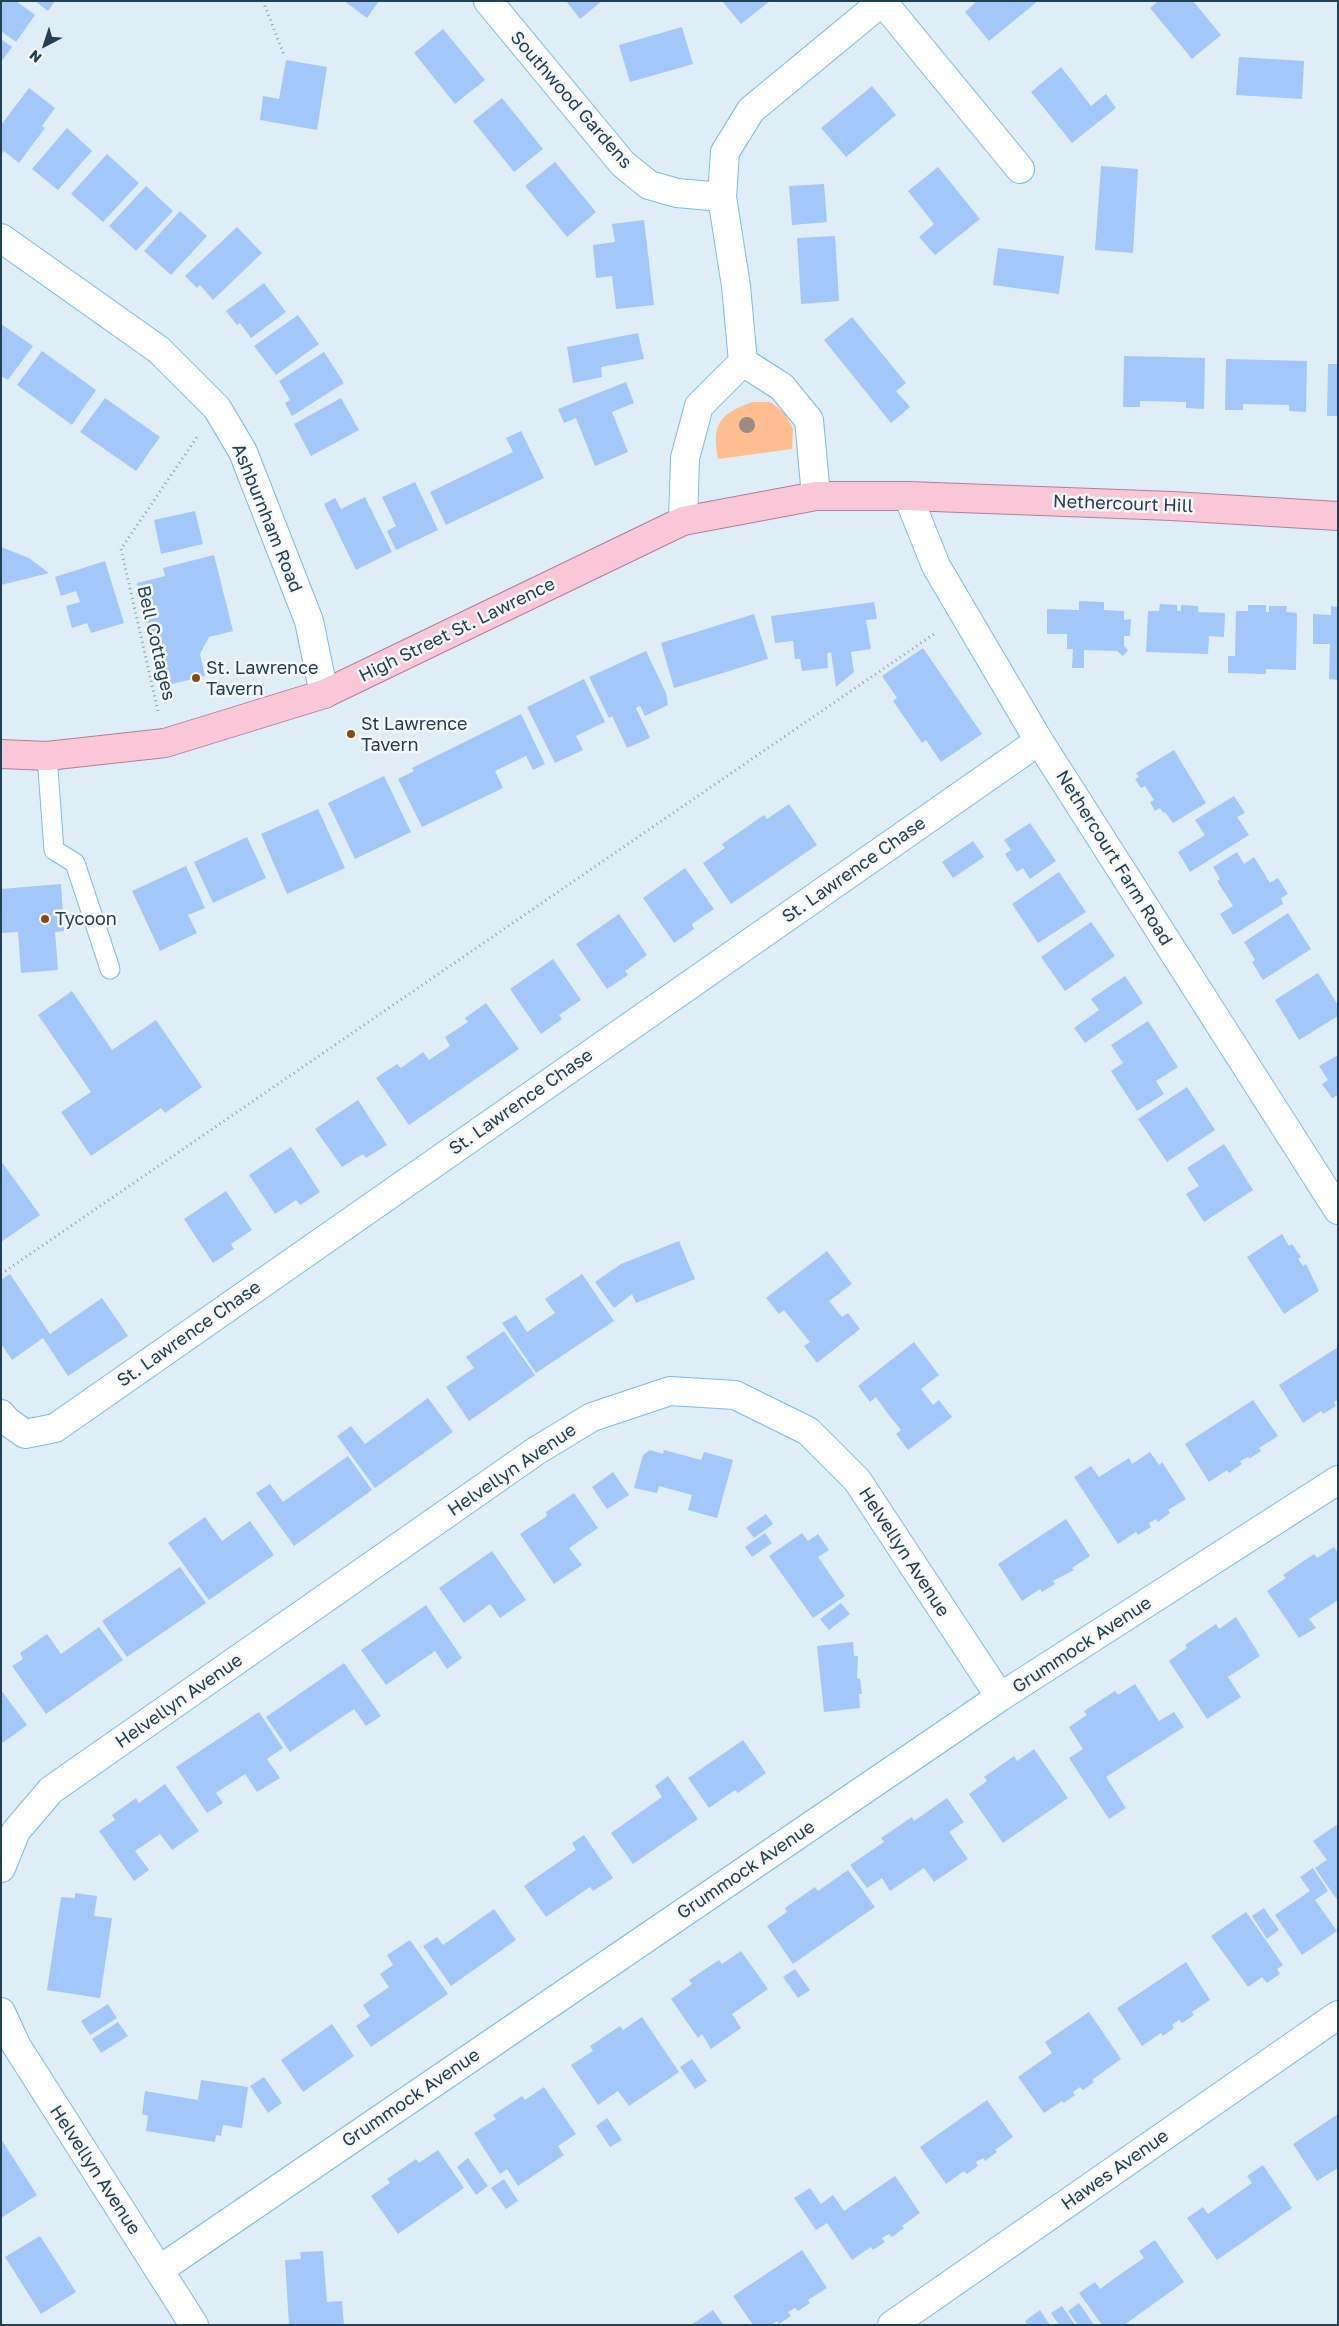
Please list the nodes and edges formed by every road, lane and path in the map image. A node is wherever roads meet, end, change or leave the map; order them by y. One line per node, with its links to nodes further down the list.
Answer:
1 (263, 1): 4 (path)
2 (488, 1): 6 (street, Southwood Gardens)
3 (882, 1): 5 (street); 6 (street)
4 (284, 55)
5 (1020, 169)
6 (722, 197): 8 (street)
7 (1, 238): 9 (street, Ashburnham Road)
8 (743, 362): 10 (street); 13 (street)
9 (217, 408): 15 (street, Ashburnham Road); 17 (path, Bell Cottages)
10 (816, 496): 11 (main road, High Street St. Lawrence); 13 (main road, High Street St. Lawrence)
11 (908, 496): 12 (main road, Nethercourt Hill); 14 (street, Nethercourt Farm Road)
12 (1338, 516)
13 (683, 521): 15 (main road, High Street St. Lawrence)
14 (964, 614): 16 (street, Nethercourt Farm Road); 22 (path)
15 (324, 694): 17 (main road, High Street St. Lawrence)
16 (1039, 741): 21 (street, Nethercourt Farm Road); 23 (street, St. Lawrence Chase)
17 (165, 743): 19 (main road, High Street St. Lawrence)
18 (1, 754): 19 (main road, High Street St. Lawrence)
19 (47, 756): 20 (lane)
20 (110, 969)
21 (1338, 1210)
22 (1, 1274)
23 (1, 1414)
24 (1338, 1480): 25 (street, Grummock Avenue)
25 (1000, 1698): 26 (street, Helvellyn Avenue); 29 (street, Grummock Avenue)
26 (1, 1868)
27 (1, 2012): 29 (street, Helvellyn Avenue)
28 (1338, 2015): 31 (street, Hawes Avenue)
29 (159, 2270): 30 (street, Helvellyn Avenue)
30 (194, 2325)
31 (892, 2325)

